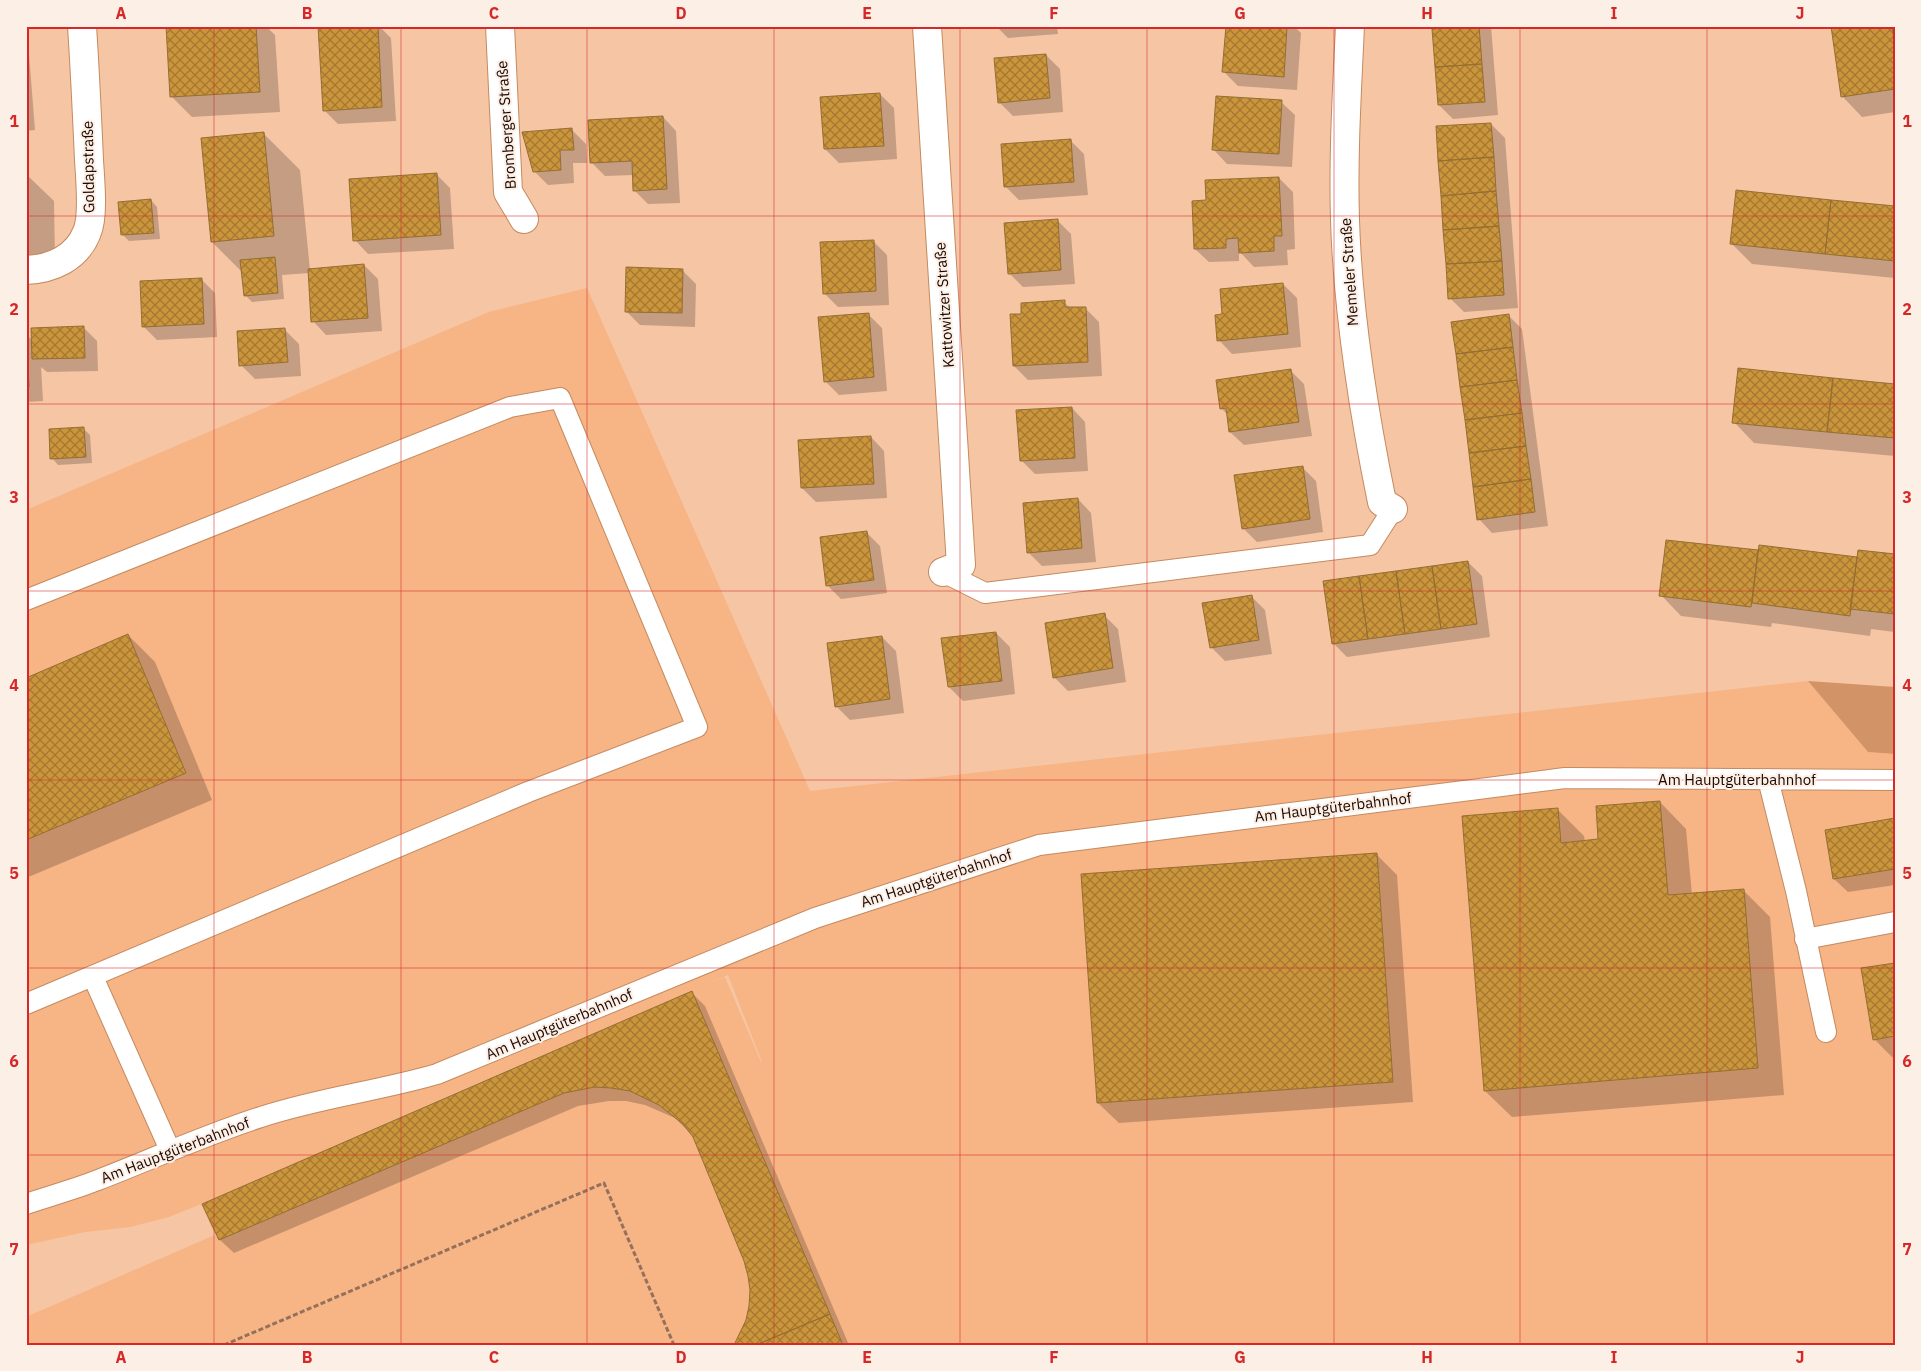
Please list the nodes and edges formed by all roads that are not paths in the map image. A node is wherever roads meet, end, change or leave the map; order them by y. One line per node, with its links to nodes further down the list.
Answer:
1 (82, 26): 6 (street, Goldapstraße)
2 (500, 26): 5 (street, Bromberger Straße)
3 (927, 26): 8 (street, Kattowitzer Straße)
4 (1350, 26): 7 (street, Memeler Straße)
5 (524, 219)
6 (26, 270)
7 (1393, 509): 8 (lane)
8 (944, 572)
9 (26, 600): 14 (lane)
10 (1768, 779): 11 (lane, Am Hauptgüterbahnhof); 13 (lane); 17 (lane, Am Hauptgüterbahnhof)
11 (1895, 780)
12 (1895, 922): 13 (lane)
13 (1806, 938): 16 (lane)
14 (93, 977): 15 (lane); 17 (lane)
15 (26, 1004)
16 (1826, 1032)
17 (170, 1150): 18 (lane, Am Hauptgüterbahnhof)
18 (26, 1204)

